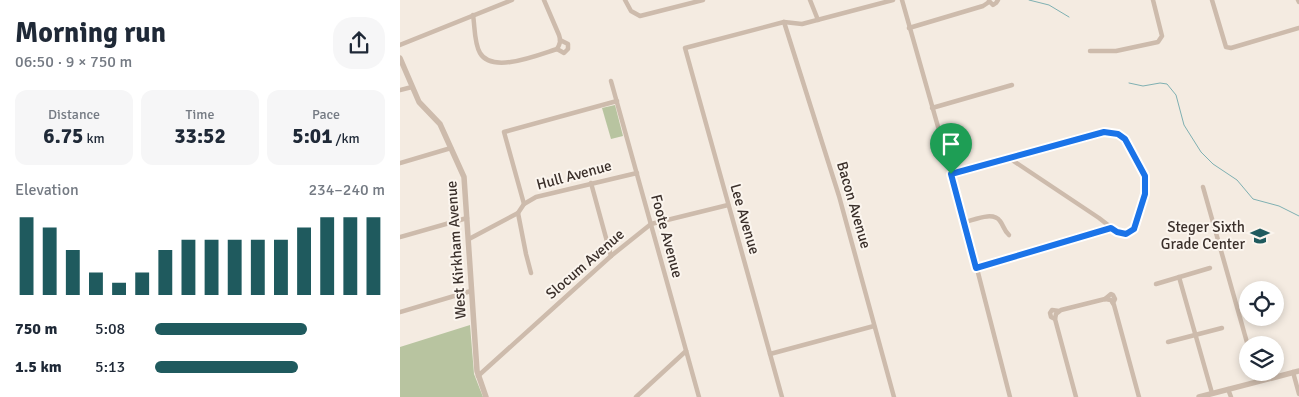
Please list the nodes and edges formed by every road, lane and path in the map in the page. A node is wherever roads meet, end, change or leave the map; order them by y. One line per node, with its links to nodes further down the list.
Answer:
1 (512, 0): 12 (street)
2 (544, 0): 17 (street)
3 (625, 0): 4 (street)
4 (703, 0)
5 (810, 0): 13 (street)
6 (893, 0): 13 (street)
7 (902, 0): 15 (street)
8 (998, 0): 11 (street)
9 (1153, 0): 20 (street)
10 (1212, 0): 16 (street)
11 (989, 1): 15 (street)
12 (473, 15): 18 (street); 19 (street)
13 (818, 20): 14 (street)
14 (784, 22): 36 (street, Lee Avenue); 53 (street, Bacon Avenue)
15 (909, 28): 27 (street)
16 (1299, 28)
17 (560, 40): 19 (street); 19 (street)
18 (400, 45)
19 (557, 49)
20 (1090, 51)
21 (400, 58): 24 (street, West Kirkham Avenue)
22 (611, 81): 26 (street, Foote Avenue)
23 (1012, 85): 27 (street)
24 (412, 86): 25 (street); 28 (street, West Kirkham Avenue)
25 (400, 90)
26 (617, 101): 31 (street, Foote Avenue); 35 (street)
27 (932, 108): 32 (street)
28 (451, 148): 30 (street); 38 (street, West Kirkham Avenue)
29 (1009, 158): 32 (street); 41 (street); 41 (street)
30 (400, 163)
31 (637, 172): 33 (street, Hull Avenue); 40 (street, Foote Avenue)
32 (951, 174): 39 (street)
33 (591, 183): 35 (street, Hull Avenue); 45 (street)
34 (1203, 187): 56 (street)
35 (524, 204): 37 (street, Hull Avenue)
36 (728, 205): 40 (street, Slocum Avenue); 59 (street, Lee Avenue)
37 (518, 213): 44 (street, Hull Avenue); 48 (street)
38 (467, 218): 43 (street); 44 (street, West Kirkham Avenue)
39 (964, 222): 42 (street); 46 (street)
40 (651, 224): 45 (street, Slocum Avenue); 58 (street, Foote Avenue)
41 (1111, 228): 46 (street)
42 (1009, 235)
43 (400, 236)
44 (469, 238): 51 (street, West Kirkham Avenue)
45 (611, 256): 61 (street, Slocum Avenue)
46 (976, 268): 71 (street)
47 (1210, 268): 49 (street)
48 (531, 272)
49 (1179, 277): 50 (street); 55 (street)
50 (1156, 284)
51 (471, 291): 52 (street); 61 (street, West Kirkham Avenue)
52 (400, 312)
53 (874, 326): 59 (street); 70 (street, Bacon Avenue)
54 (1222, 328): 55 (street)
55 (1196, 334): 57 (street); 64 (street)
56 (1245, 336)
57 (1168, 342)
58 (686, 350): 67 (street); 68 (street, Foote Avenue)
59 (770, 354): 69 (street, Lee Avenue)
60 (1296, 371): 65 (street)
61 (478, 376): 66 (street, West Kirkham Avenue)
62 (1257, 381): 63 (street)
63 (1228, 389): 64 (street); 75 (street)
64 (1212, 393): 74 (street)
65 (1299, 394)
66 (486, 397)
67 (636, 397)
68 (698, 397)
69 (782, 397)
70 (894, 397)
71 (1010, 397)
72 (1076, 397): 73 (street)
73 (1139, 397)
74 (1199, 397)
75 (1231, 397)

